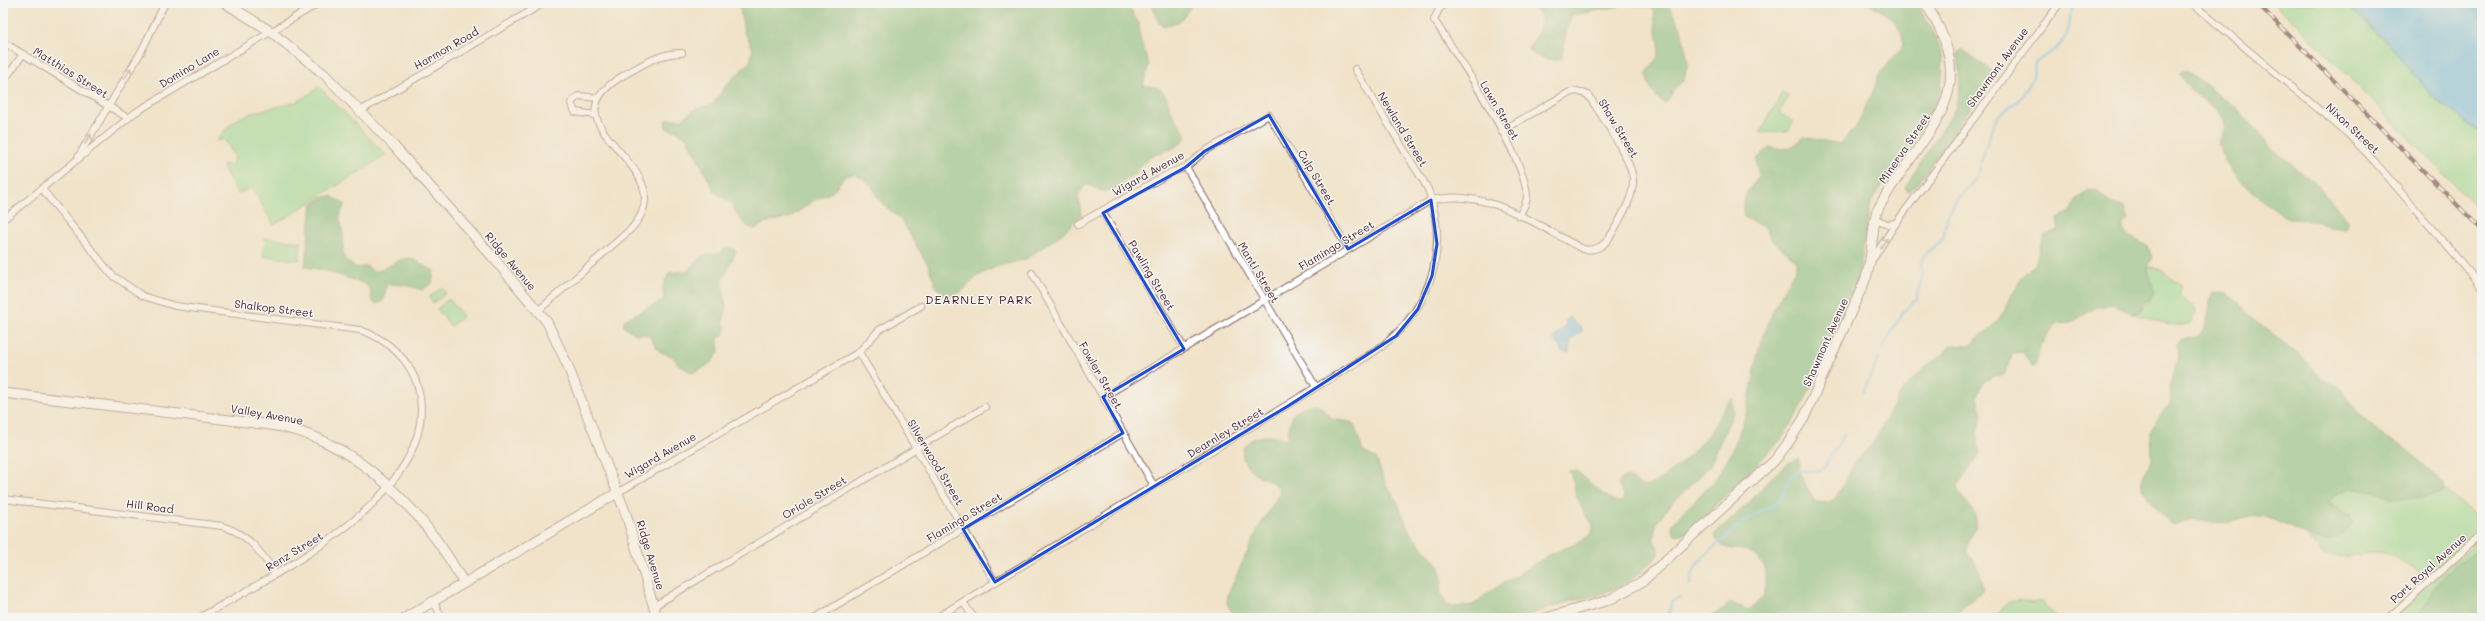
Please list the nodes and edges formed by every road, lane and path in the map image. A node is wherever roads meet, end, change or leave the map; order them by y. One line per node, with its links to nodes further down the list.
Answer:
1 (165, 3): 16 (street, Domino Lane, one-way to 1)
2 (225, 3): 9 (main road, Ridge Avenue)
3 (319, 3): 9 (street, Domino Lane)
4 (544, 3): 17 (street, Harmon Road)
5 (1447, 3): 21 (street, Lawn Street)
6 (1925, 3): 28 (main road, Minerva Street)
7 (2060, 3): 30 (street, Shawmont Avenue)
8 (2192, 3): 36 (street, Nixon Street)
9 (270, 31): 17 (main road, Ridge Avenue); 20 (street, Domino Lane)
10 (3, 42): 12 (street, Matthias Street)
11 (682, 53): 15 (street)
12 (23, 54): 14 (street); 16 (street, Matthias Street)
13 (1355, 69): 25 (street, Newland Street)
14 (3, 82)
15 (598, 98): 18 (street); 18 (street)
16 (107, 106): 20 (street, Matthias Street); 22 (street, Domino Lane, one-way to 16)
17 (360, 111): 39 (main road, Ridge Avenue)
18 (596, 115): 39 (street)
19 (1269, 115): 23 (street, Wigard Avenue); 32 (street, Culp Street)
20 (128, 118): 22 (street, Domino Lane)
21 (1501, 131): 27 (street, Lawn Street); 33 (street, Shaw Street)
22 (76, 160): 24 (street, Domino Lane)
23 (1186, 167): 26 (street, Wigard Avenue); 37 (street, Manti Street)
24 (42, 189): 29 (street, Domino Lane); 48 (street, Shalkop Street)
25 (1431, 200): 27 (street, Flamingo Street); 32 (street, Flamingo Street); 42 (street, Dearnley Street)
26 (1102, 212): 31 (street, Wigard Avenue); 40 (street, Pawling Street)
27 (1519, 216): 33 (street, Flamingo Street)
28 (1875, 219): 30 (street); 34 (main road, Minerva Street)
29 (3, 220)
30 (1896, 223): 34 (street, Shawmont Avenue, one-way to 30)
31 (1078, 224)
32 (1348, 249): 37 (street, Flamingo Street)
33 (1592, 250)
34 (1871, 263): 67 (main road, Shawmont Avenue)
35 (1032, 273): 44 (street, Fowler Street)
36 (2482, 287)
37 (1264, 300): 40 (street, Flamingo Street); 42 (street, Manti Street)
38 (921, 306): 41 (street, Wigard Avenue)
39 (538, 311): 50 (main road, Ridge Avenue)
40 (1184, 348): 44 (street, Flamingo Street)
41 (859, 352): 47 (street, Silverwood Street); 50 (street, Wigard Avenue)
42 (1316, 388): 49 (street, Dearnley Street)
43 (3, 393): 48 (main road, Valley Avenue)
44 (1103, 397): 46 (street, Fowler Street)
45 (985, 407): 47 (street, Oriole Street)
46 (1124, 433): 49 (street, Fowler Street); 52 (street, Flamingo Street)
47 (915, 448): 52 (street, Silverwood Street); 59 (street, Oriole Street)
48 (387, 486): 54 (street, Renz Street); 56 (main road, Valley Avenue)
49 (1154, 486): 55 (street, Dearnley Street)
50 (617, 493): 56 (main road, Wigard Avenue); 59 (main road, Ridge Avenue)
51 (3, 499): 54 (street, Hill Road)
52 (963, 528): 55 (street, Silverwood Street); 64 (street, Flamingo Street)
53 (2482, 534): 68 (street, Port Royal Avenue)
54 (275, 573): 60 (street, Renz Street)
55 (995, 582): 58 (street, Dearnley Street)
56 (464, 583): 57 (main road, Wigard Avenue)
57 (433, 601): 61 (main road, Wigard Avenue); 62 (street)
58 (963, 602): 65 (street, Dearnley Street); 66 (street)
59 (654, 606): 63 (main road, Ridge Avenue)
60 (200, 618)
61 (405, 618)
62 (442, 618)
63 (657, 618)
64 (815, 618)
65 (936, 618)
66 (974, 618)
67 (1546, 618)
68 (2388, 618)

